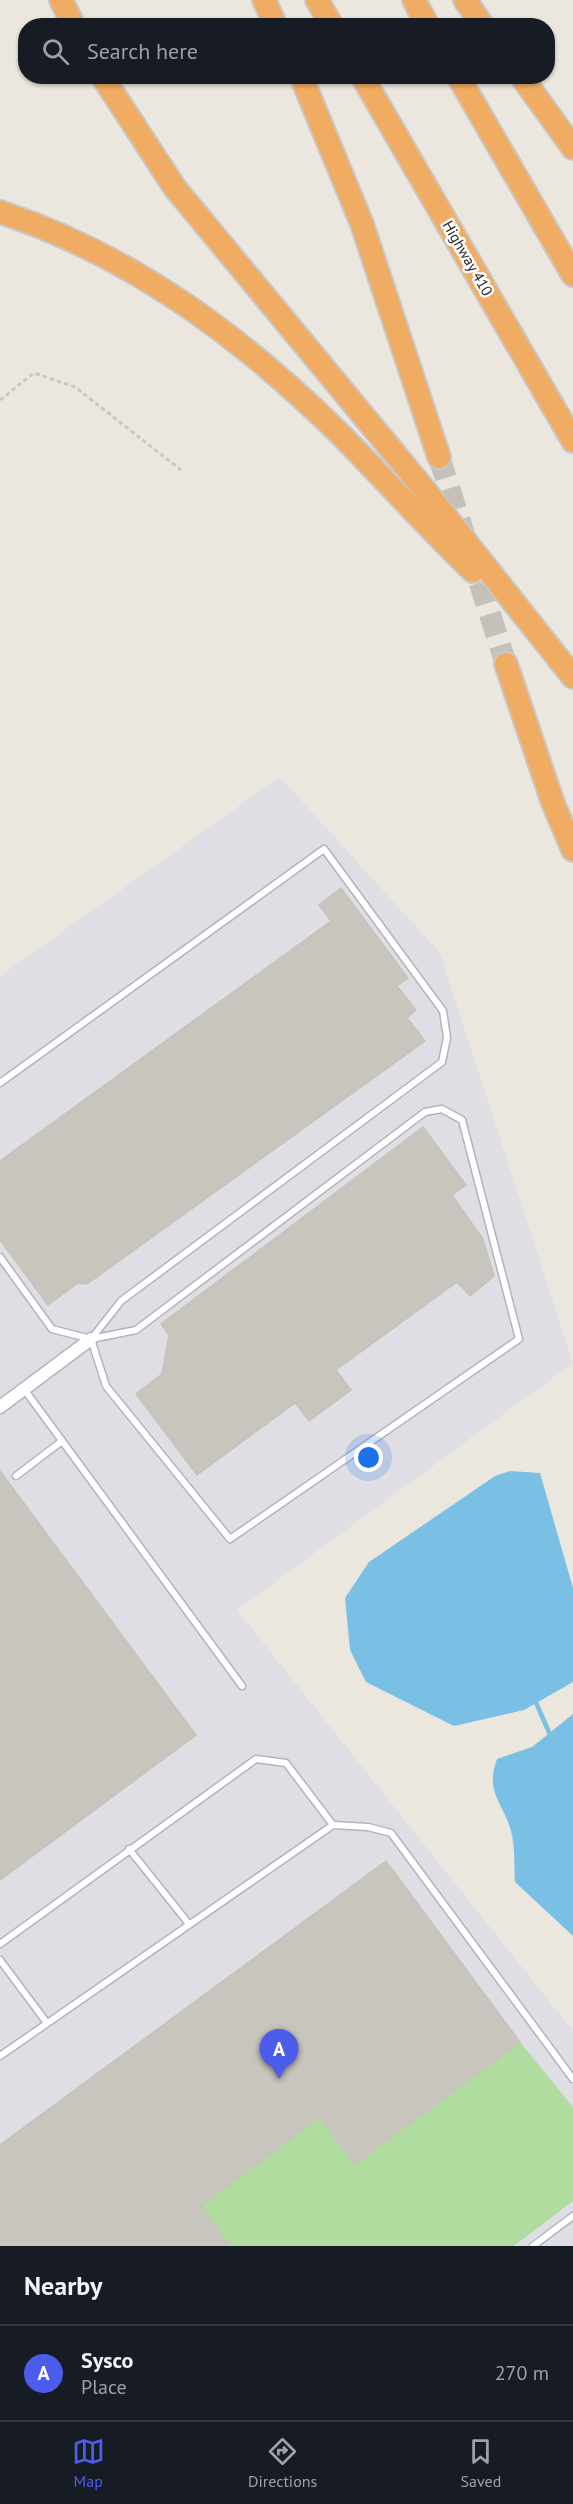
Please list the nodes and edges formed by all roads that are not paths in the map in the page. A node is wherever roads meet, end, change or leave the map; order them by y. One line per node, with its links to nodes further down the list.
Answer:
1 (61, 0): 6 (highway)
2 (264, 0): 7 (highway)
3 (316, 0): 8 (highway)
4 (414, 0): 9 (highway)
5 (465, 0): 10 (highway)
6 (70, 18)
7 (272, 18)
8 (327, 18)
9 (424, 18)
10 (477, 18)
11 (107, 84): 21 (highway)
12 (304, 84): 20 (highway)
13 (367, 84): 19 (highway, Highway 410)
14 (463, 84): 18 (highway)
15 (527, 84): 16 (highway)
16 (573, 148)
17 (0, 212): 21 (highway)
18 (573, 275)
19 (573, 441)
20 (439, 456)
21 (529, 625): 23 (highway)
22 (506, 664): 24 (highway)
23 (573, 677)
24 (573, 850)
25 (0, 1083): 27 (lane)
26 (0, 1257): 27 (lane)
27 (91, 1339): 27 (lane); 28 (street)
28 (24, 1389): 29 (street); 30 (lane)
29 (0, 1407)
30 (62, 1441): 31 (lane); 32 (lane)
31 (16, 1476)
32 (242, 1686)
33 (333, 1825): 34 (lane); 35 (lane); 40 (lane)
34 (129, 1849): 35 (lane); 36 (lane)
35 (189, 1924): 38 (lane)
36 (0, 1944)
37 (0, 1960): 38 (lane)
38 (47, 2023): 39 (lane)
39 (0, 2056)
40 (573, 2079)
41 (573, 2216): 42 (lane)
42 (533, 2246)

